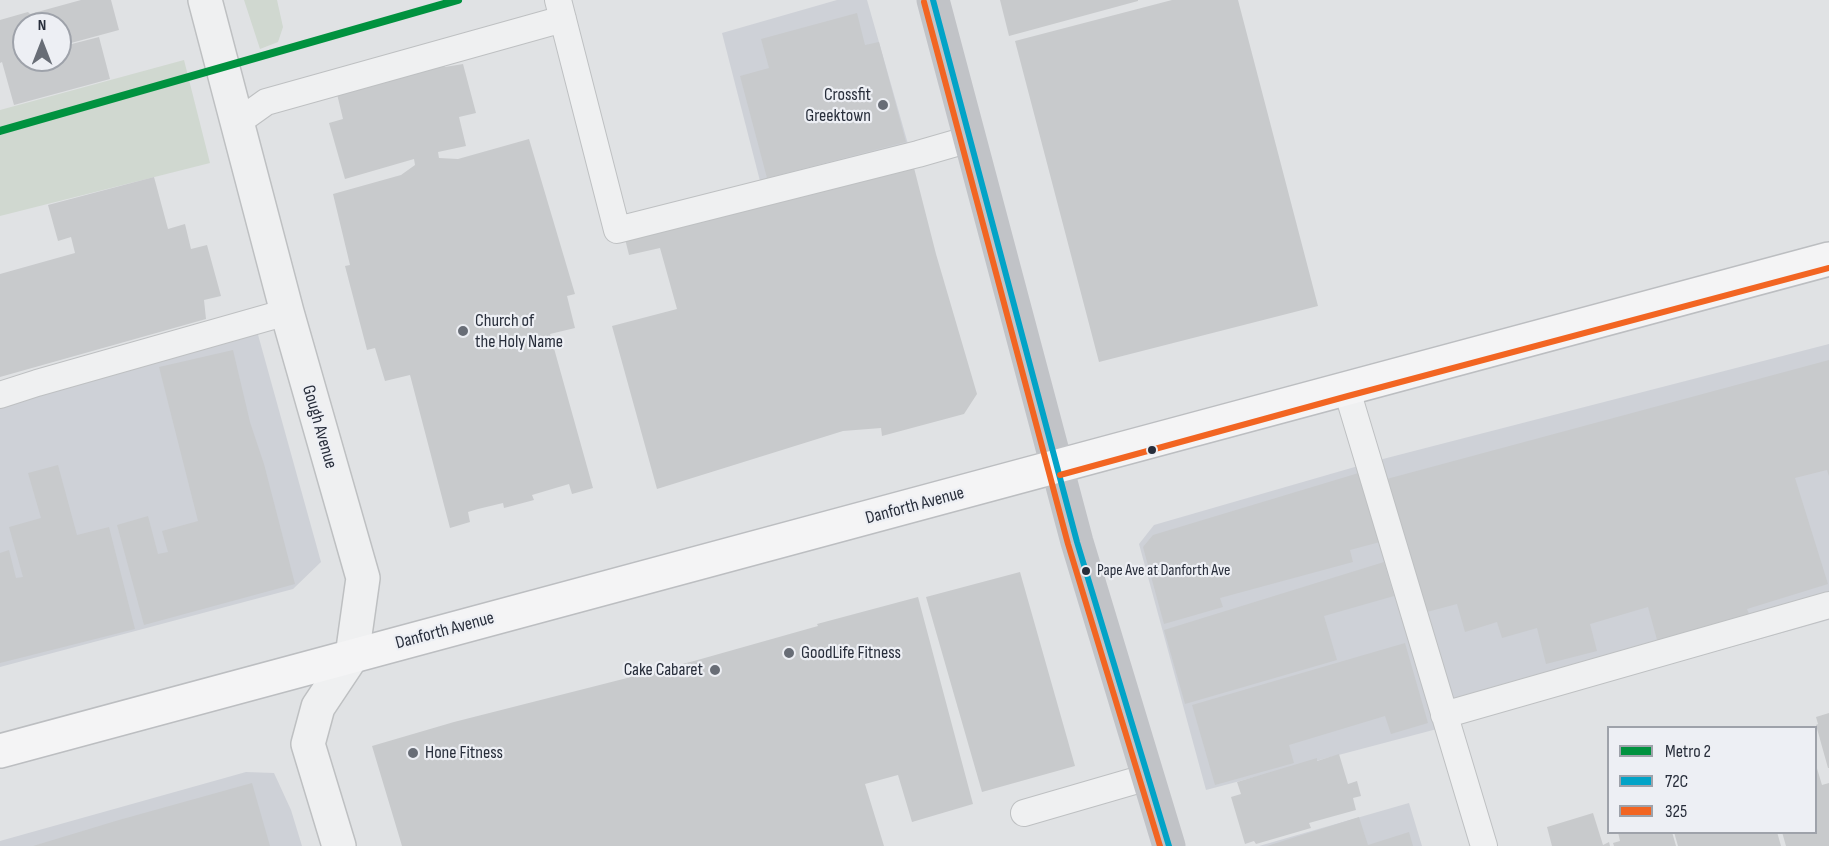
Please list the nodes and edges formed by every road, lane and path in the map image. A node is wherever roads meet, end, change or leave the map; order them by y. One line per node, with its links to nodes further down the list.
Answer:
1 (205, 0): 4 (street, Gough Avenue)
2 (933, 0): 5 (main road)
3 (560, 9): 4 (lane); 5 (lane)
4 (238, 122): 7 (street, Gough Avenue)
5 (970, 139): 10 (main road)
6 (1829, 259): 8 (main road, Danforth Avenue)
7 (287, 312): 9 (lane); 12 (street, Gough Avenue)
8 (1346, 387): 10 (main road, Danforth Avenue); 13 (lane)
9 (0, 395)
10 (1058, 466): 12 (main road, Danforth Avenue); 15 (main road)
11 (1829, 605): 13 (lane)
12 (352, 656): 14 (main road, Danforth Avenue); 17 (street, Gough Avenue)
13 (1444, 715): 19 (lane)
14 (0, 751)
15 (1148, 777): 16 (lane); 18 (main road)
16 (1024, 813)
17 (339, 846)
18 (1168, 846)
19 (1484, 846)

